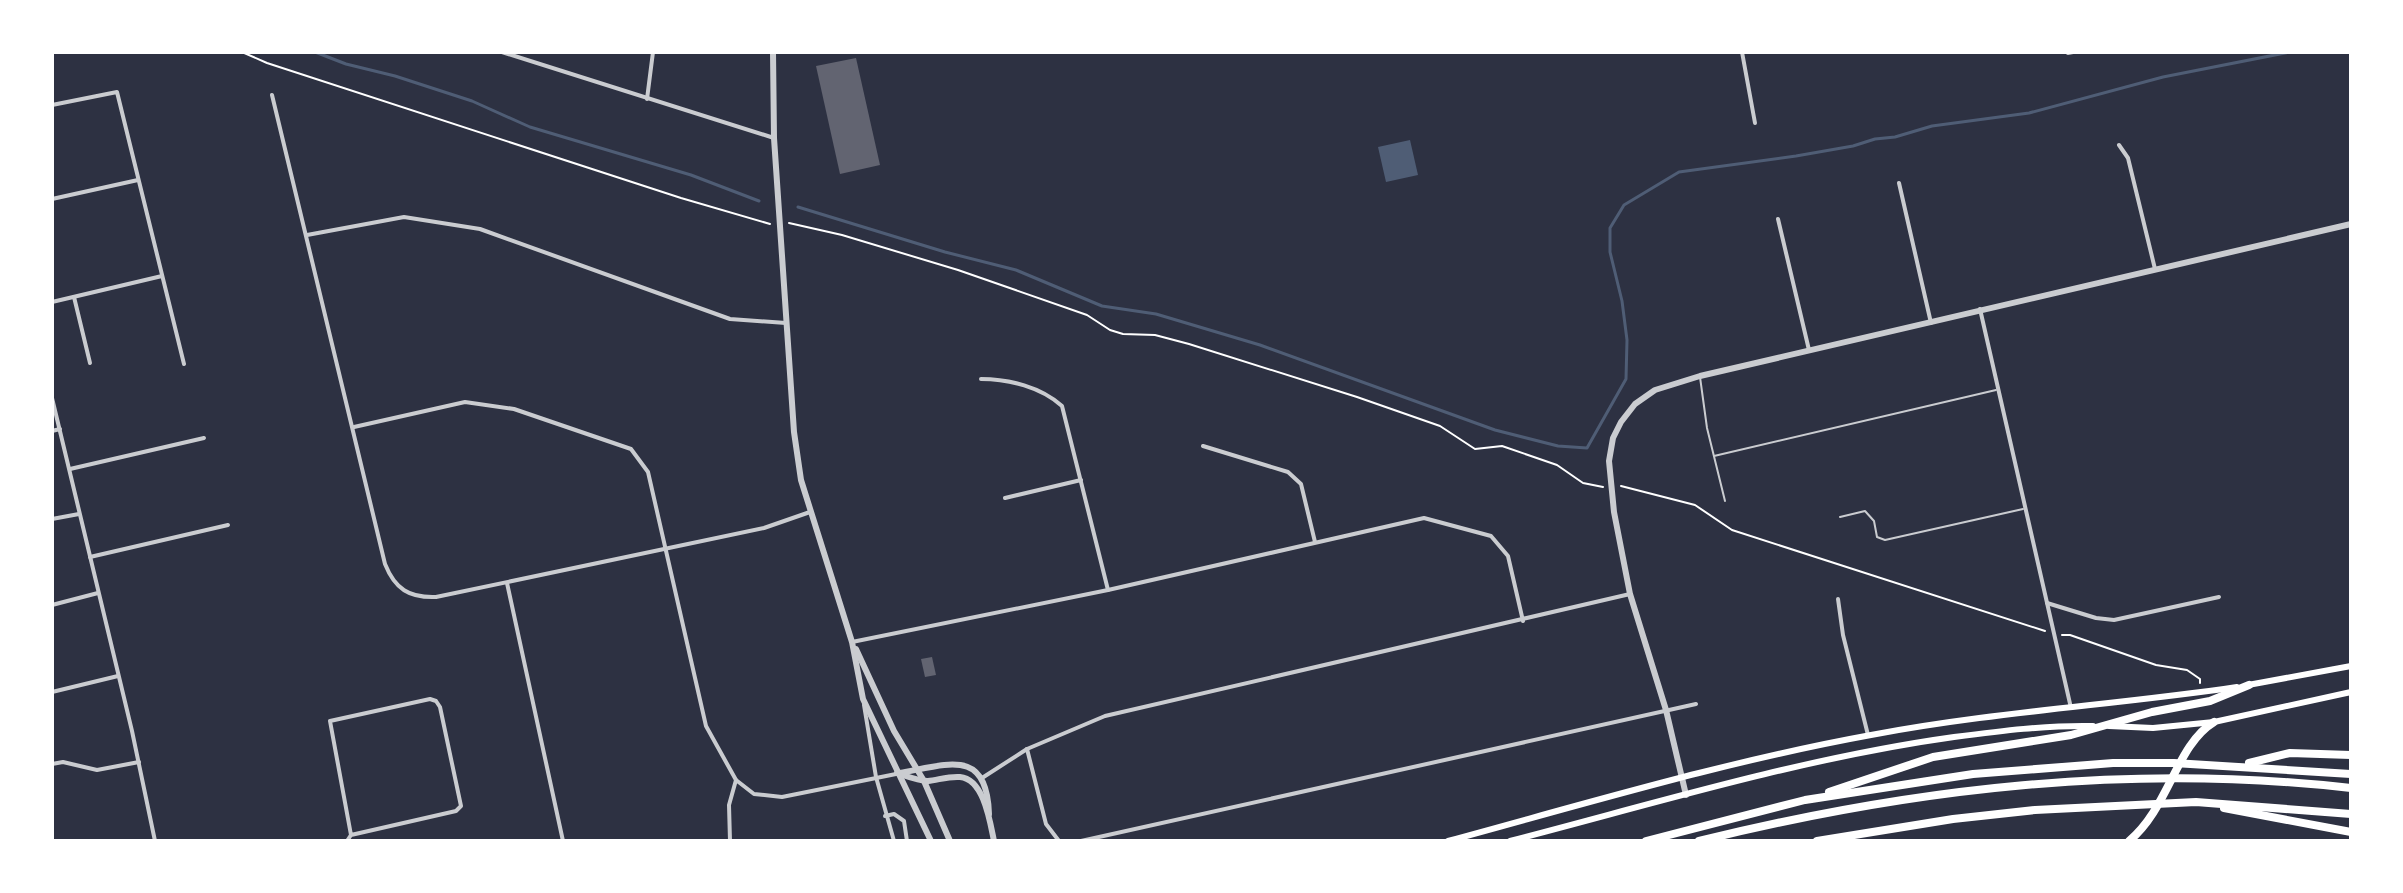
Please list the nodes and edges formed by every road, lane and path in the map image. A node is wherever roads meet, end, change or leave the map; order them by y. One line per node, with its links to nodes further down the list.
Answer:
1 (242, 52): 17 (path)
2 (502, 52): 6 (street)
3 (653, 52): 8 (street)
4 (773, 52): 11 (street)
5 (1742, 52): 10 (street)
6 (517, 54): 8 (street)
7 (272, 95): 19 (street)
8 (647, 99): 11 (street)
9 (52, 105): 13 (street)
10 (1755, 123)
11 (774, 138): 17 (street)
12 (2119, 145): 20 (street)
13 (138, 180): 15 (street); 21 (street)
14 (1899, 183): 26 (street)
15 (52, 199)
16 (1778, 219): 27 (street)
17 (780, 223): 25 (street); 42 (path)
18 (2351, 224): 20 (street)
19 (307, 235): 25 (street); 34 (street)
20 (2155, 269): 24 (street)
21 (162, 276): 22 (street); 29 (street)
22 (74, 297): 23 (street); 28 (street)
23 (52, 302)
24 (1980, 309): 26 (street); 32 (street)
25 (786, 323): 46 (street)
26 (1931, 323): 27 (street)
27 (1809, 350): 30 (street)
28 (90, 363)
29 (184, 364)
30 (1700, 376): 39 (lane); 42 (street)
31 (981, 379): 41 (street)
32 (1998, 389): 39 (lane); 45 (street)
33 (52, 398): 35 (street)
34 (354, 427): 52 (street); 54 (street)
35 (60, 429): 36 (street); 40 (street)
36 (52, 431)
37 (204, 438): 40 (street)
38 (1203, 446): 51 (street)
39 (1714, 456): 44 (lane)
40 (70, 469): 47 (street)
41 (1081, 480): 43 (street); 55 (street)
42 (1612, 487): 57 (street); 63 (path)
43 (1005, 498)
44 (1725, 501)
45 (2024, 508): 48 (lane); 60 (street)
46 (810, 512): 52 (street); 64 (street)
47 (79, 514): 49 (street); 53 (street)
48 (1840, 517)
49 (52, 519)
50 (228, 525): 53 (street)
51 (1315, 542): 55 (street); 62 (street)
52 (665, 548): 54 (street); 88 (street)
53 (90, 557): 56 (street)
54 (507, 583): 100 (street)
55 (1108, 590): 64 (street)
56 (98, 593): 61 (street); 66 (street)
57 (1630, 594): 62 (street); 74 (street)
58 (2219, 597): 60 (street)
59 (1838, 599): 76 (street)
60 (2047, 603): 63 (street)
61 (52, 605)
62 (1523, 621): 77 (street)
63 (2055, 634): 69 (path); 73 (street)
64 (852, 642): 71 (street); 82 (street)
65 (2351, 666): 67 (main road)
66 (118, 676): 68 (street); 79 (street)
67 (2249, 685): 69 (main road); 92 (highway)
68 (52, 692)
69 (2201, 692): 73 (main road)
70 (2351, 692): 75 (main road)
71 (863, 699): 83 (street); 85 (street)
72 (1696, 704): 74 (street)
73 (2071, 708): 76 (main road)
74 (1666, 710): 87 (street); 108 (street)
75 (2214, 722): 91 (main road); 114 (highway)
76 (1868, 735): 87 (main road)
77 (1027, 749): 86 (street); 107 (street)
78 (2351, 755): 81 (highway)
79 (139, 762): 80 (street); 99 (street)
80 (52, 764)
81 (2243, 765): 84 (highway); 92 (highway)
82 (918, 770): 83 (street); 86 (street); 89 (street)
83 (897, 773): 85 (street); 89 (street); 104 (street)
84 (2351, 774)
85 (876, 777): 88 (street); 95 (street)
86 (982, 778): 96 (street)
87 (1682, 778): 91 (street); 109 (main road)
88 (736, 780): 101 (street)
89 (924, 781): 96 (street); 105 (street)
90 (2351, 788): 112 (highway)
91 (1686, 795): 110 (main road)
92 (1805, 800): 111 (highway)
93 (2196, 802): 94 (highway); 97 (highway); 113 (highway)
94 (2351, 814)
95 (885, 816): 102 (street); 103 (street)
96 (989, 820): 106 (street)
97 (2351, 832)
98 (349, 838): 98 (street)
99 (155, 841)
100 (563, 841)
101 (730, 841)
102 (894, 841)
103 (907, 841)
104 (931, 841)
105 (950, 841)
106 (994, 841)
107 (1062, 841)
108 (1081, 841)
109 (1448, 841)
110 (1510, 841)
111 (1646, 841)
112 (1699, 841)
113 (1817, 841)
114 (2129, 841)

